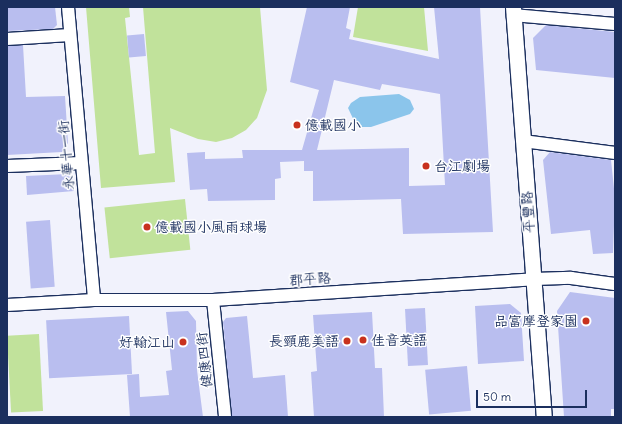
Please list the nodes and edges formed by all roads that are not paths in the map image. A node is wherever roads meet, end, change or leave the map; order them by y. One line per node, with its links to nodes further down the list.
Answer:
1 (68, 7): 4 (street, 永華十一街)
2 (513, 11): 3 (street); 6 (street, 平豐路)
3 (615, 24)
4 (70, 35): 5 (street); 8 (street, 永華十一街)
5 (7, 38)
6 (523, 141): 7 (street); 10 (street, 平豐路)
7 (615, 153)
8 (81, 163): 9 (street); 12 (street, 永華十一街)
9 (7, 166)
10 (534, 279): 11 (street, 郡平路); 13 (street, 郡平路); 16 (street, 平豐路)
11 (615, 284)
12 (94, 300): 13 (street, 郡平路); 14 (street, 郡平路)
13 (212, 300): 15 (street, 健康四街)
14 (7, 305)
15 (225, 417)
16 (544, 417)

